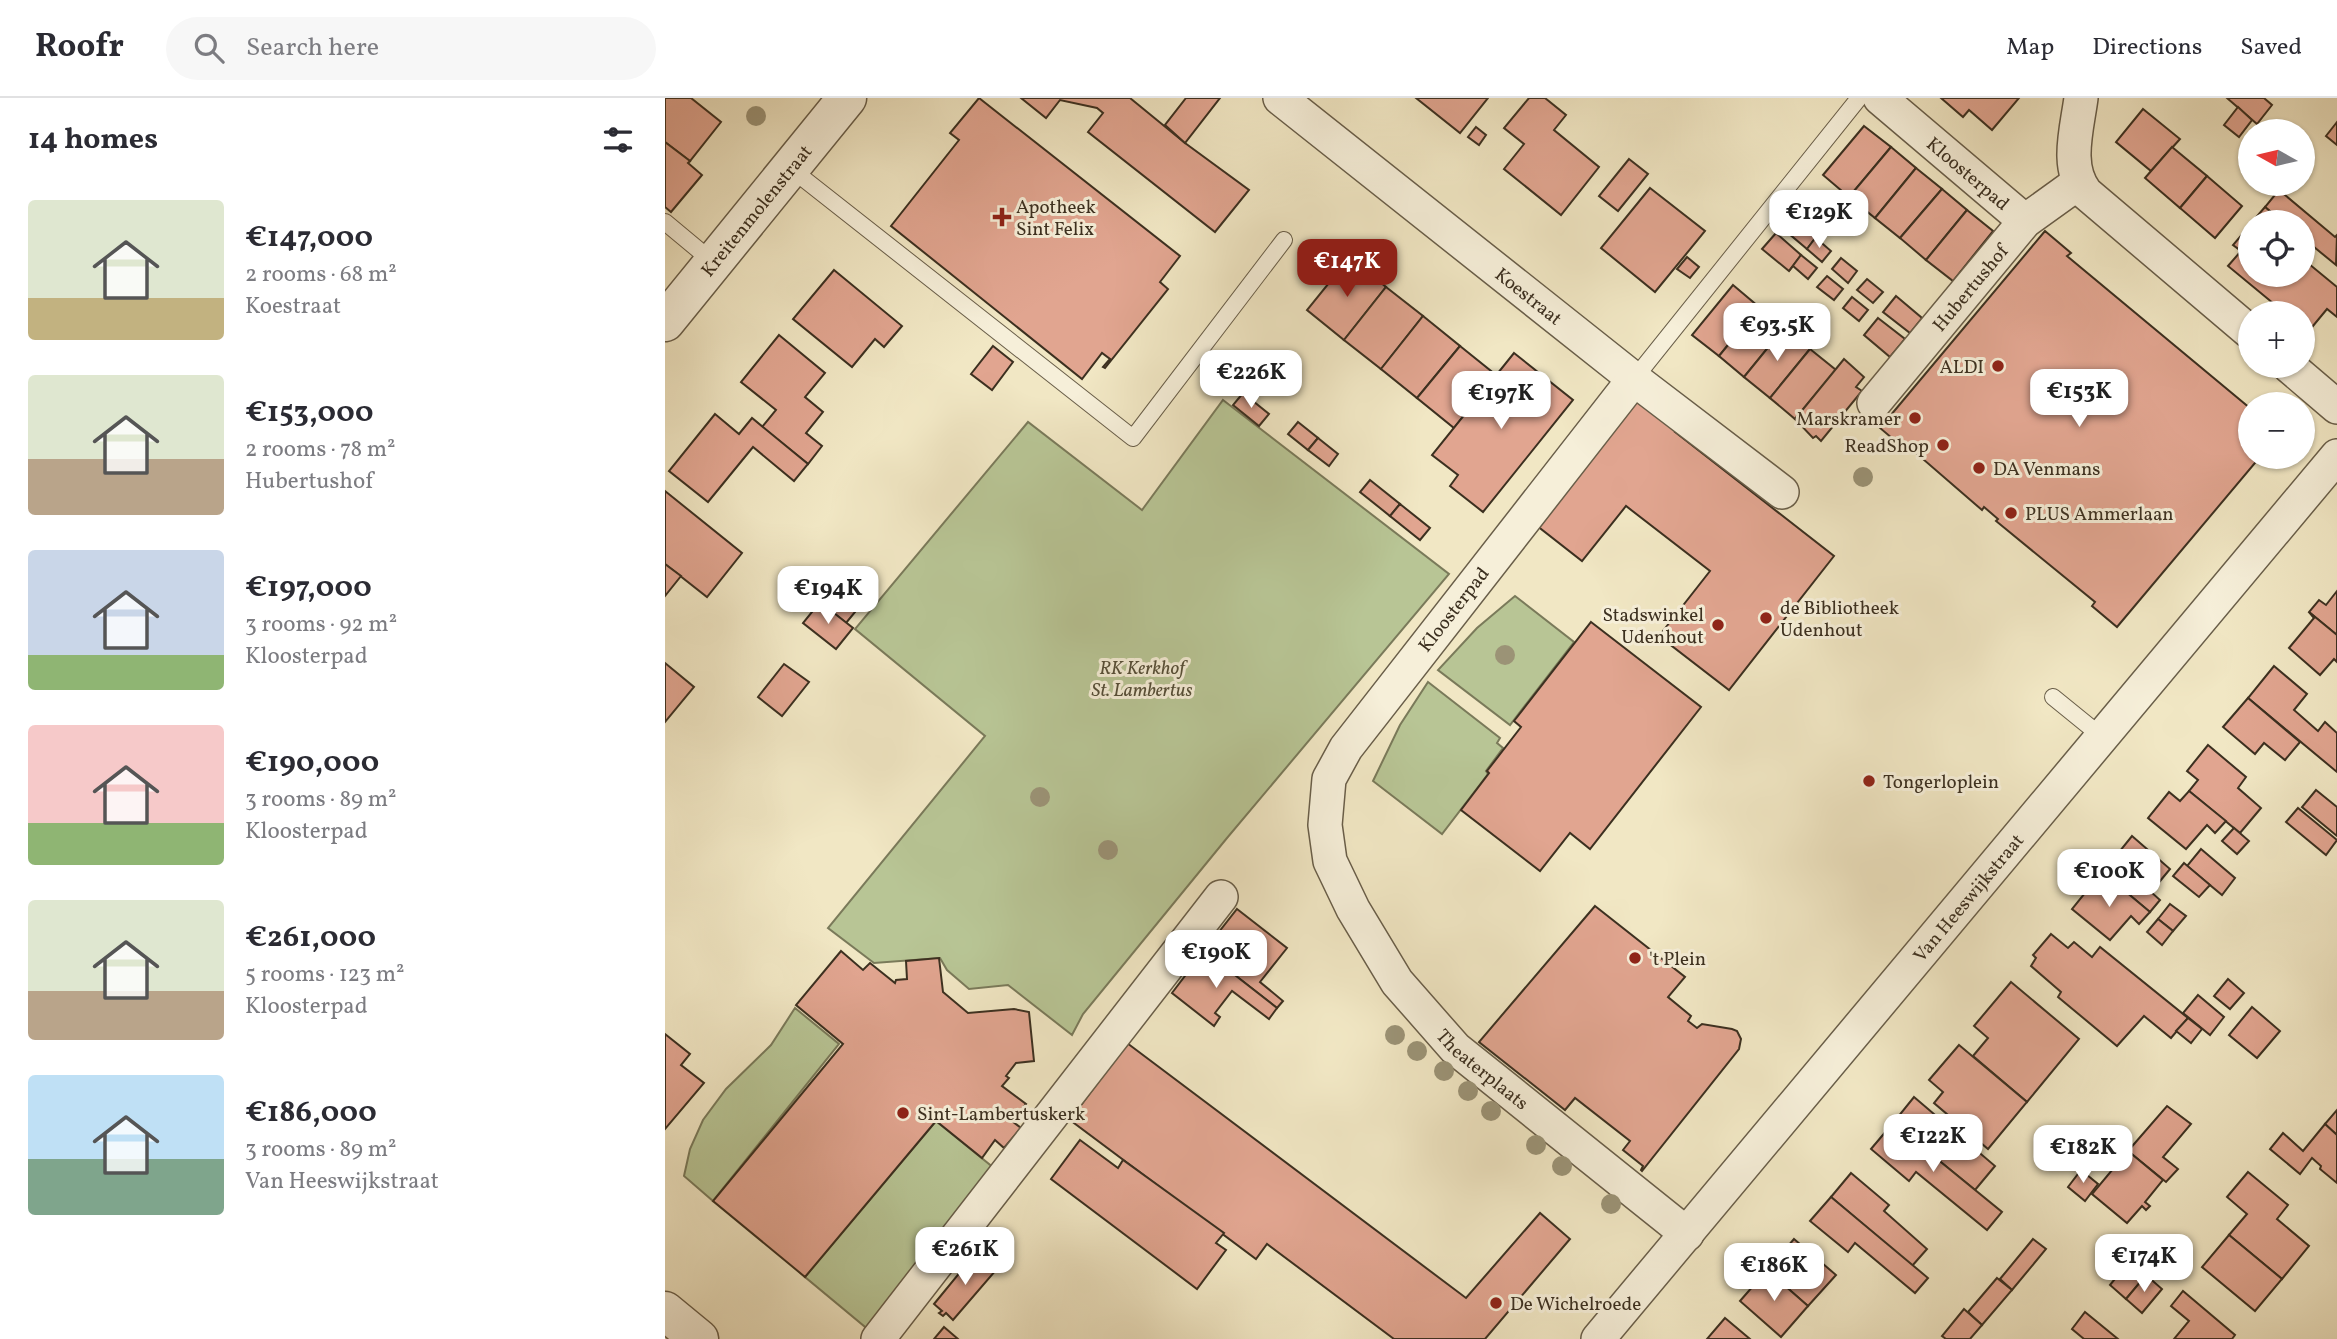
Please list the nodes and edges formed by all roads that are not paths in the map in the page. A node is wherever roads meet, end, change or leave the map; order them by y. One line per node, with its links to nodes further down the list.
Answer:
1 (847, 98): 6 (street, Kreitenmolenstraat)
2 (1280, 98): 15 (street, Koestraat)
3 (1859, 98): 15 (lane)
4 (1880, 98): 8 (street, Kloosterpad)
5 (2081, 98): 7 (street)
6 (790, 168): 10 (lane); 11 (street, Kreitenmolenstraat)
7 (2078, 183): 8 (street, Hubertushof); 13 (street)
8 (2025, 221): 16 (street, Hubertushof)
9 (665, 222): 11 (lane)
10 (1284, 240)
11 (713, 262): 12 (street, Kreitenmolenstraat)
12 (665, 322)
13 (2238, 322)
14 (2303, 378): 17 (street)
15 (1634, 379): 19 (street, Koestraat); 22 (street, Kloosterpad)
16 (1874, 403)
17 (2337, 407)
18 (2337, 456): 21 (street, Van Heeswijkstraat)
19 (1782, 492)
20 (2053, 698): 21 (lane)
21 (2101, 736): 24 (street, Van Heeswijkstraat)
22 (1330, 861): 24 (street, Theaterplaats)
23 (1221, 897): 27 (street)
24 (1687, 1234): 28 (street, Van Heeswijkstraat)
25 (665, 1311): 26 (street)
26 (699, 1339)
27 (878, 1339)
28 (1598, 1339)

